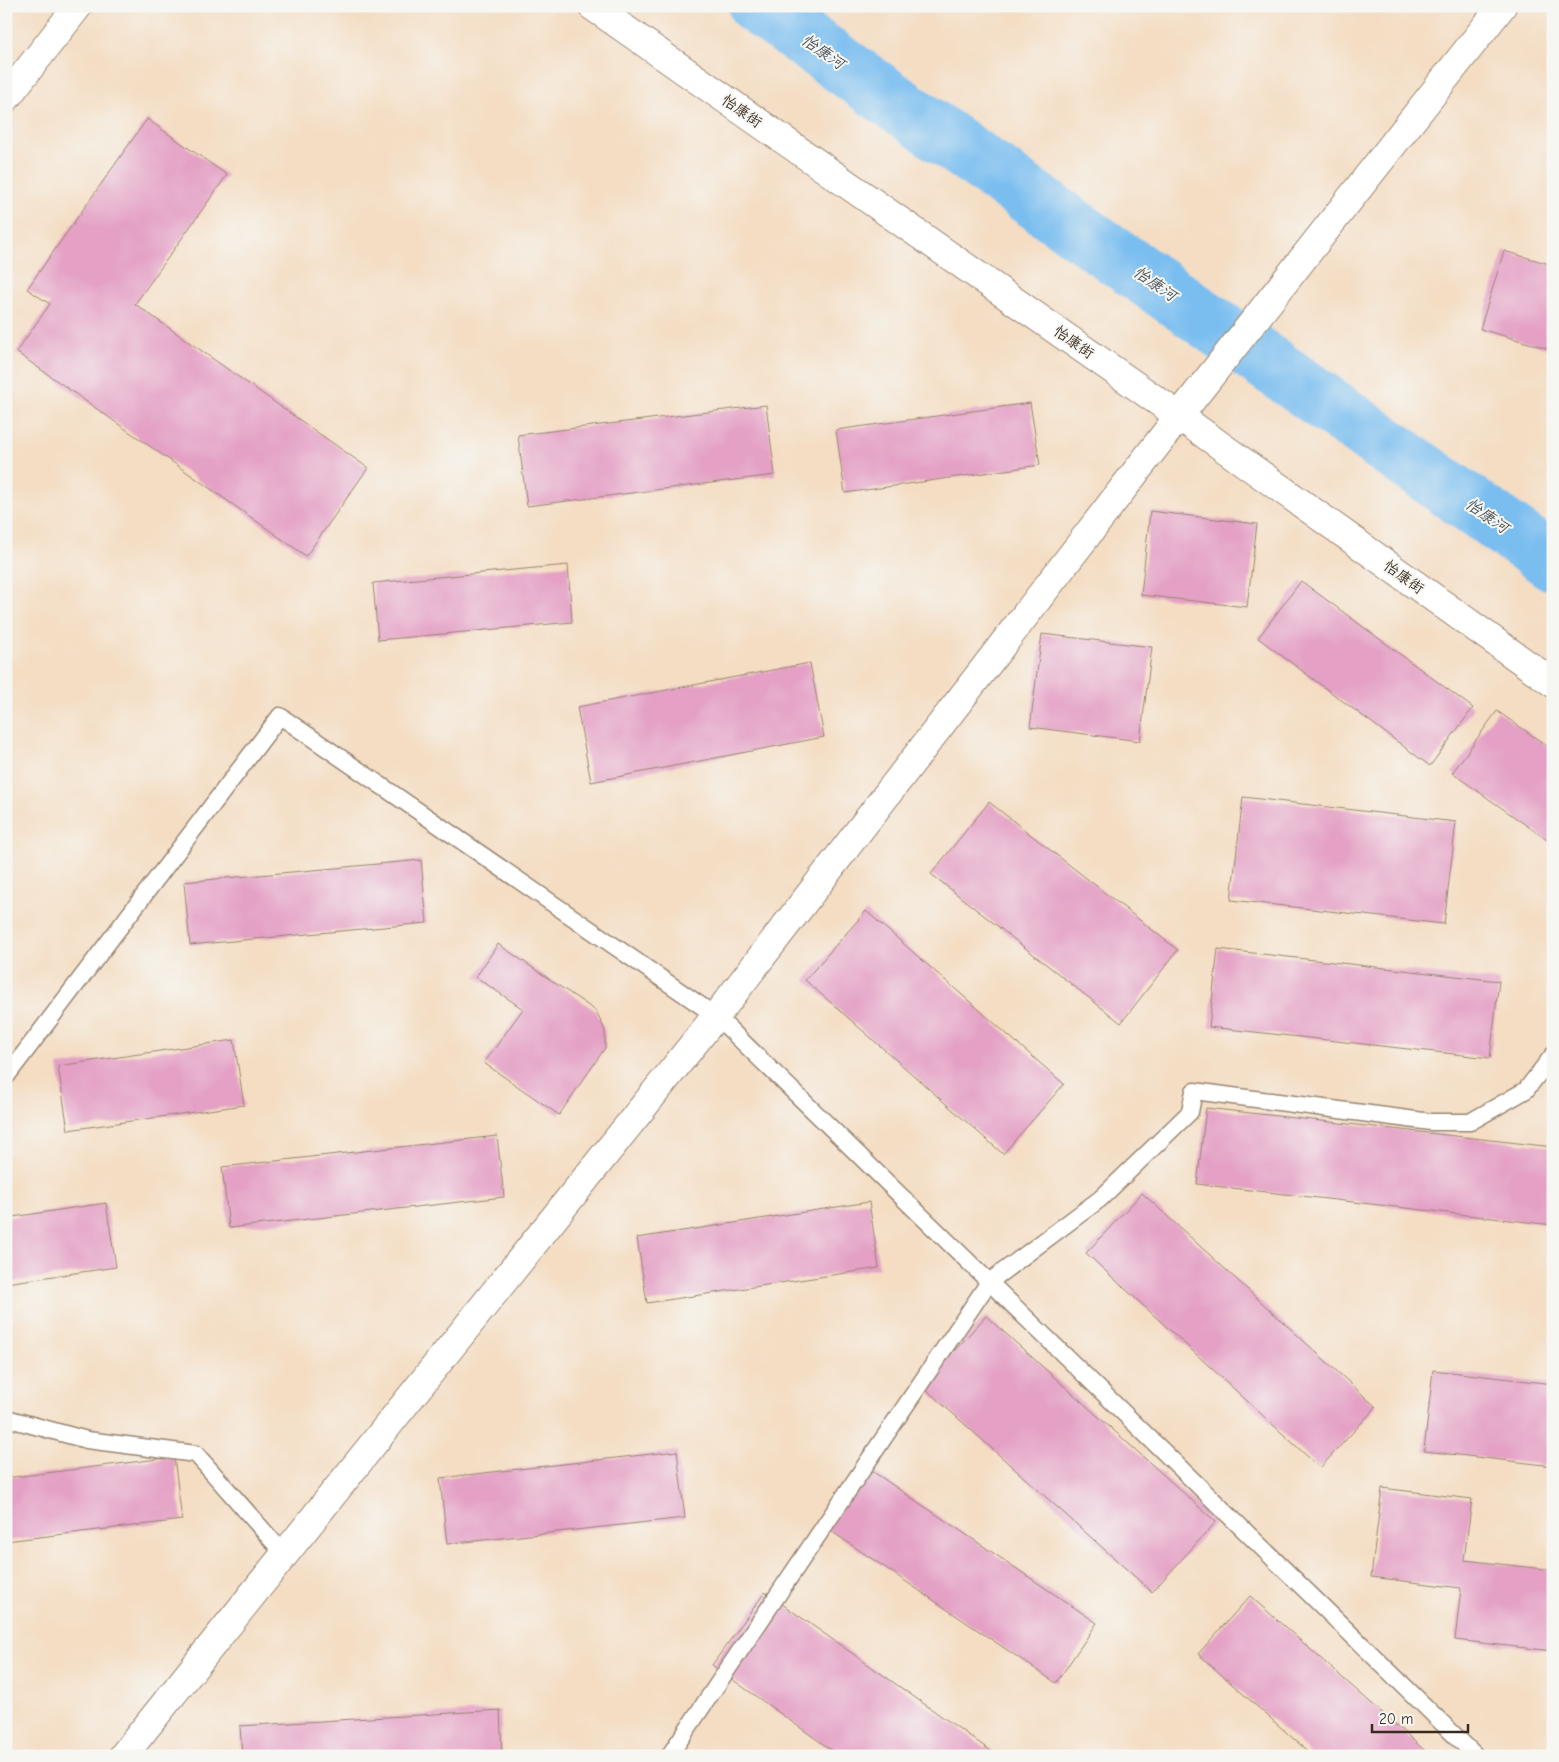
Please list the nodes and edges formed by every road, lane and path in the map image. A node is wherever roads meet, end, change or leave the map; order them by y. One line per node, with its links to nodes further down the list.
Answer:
1 (78, 6): 4 (street)
2 (592, 6): 5 (street, 怡康街)
3 (1502, 6): 5 (street)
4 (6, 98)
5 (1179, 416): 6 (street, 怡康街); 7 (street)
6 (1553, 683)
7 (716, 1016): 9 (lane); 10 (lane); 12 (street)
8 (1553, 1055): 10 (lane)
9 (6, 1077)
10 (989, 1282): 14 (lane); 15 (lane)
11 (6, 1418): 12 (lane)
12 (284, 1554): 13 (street)
13 (122, 1756)
14 (669, 1756)
15 (1476, 1756)

